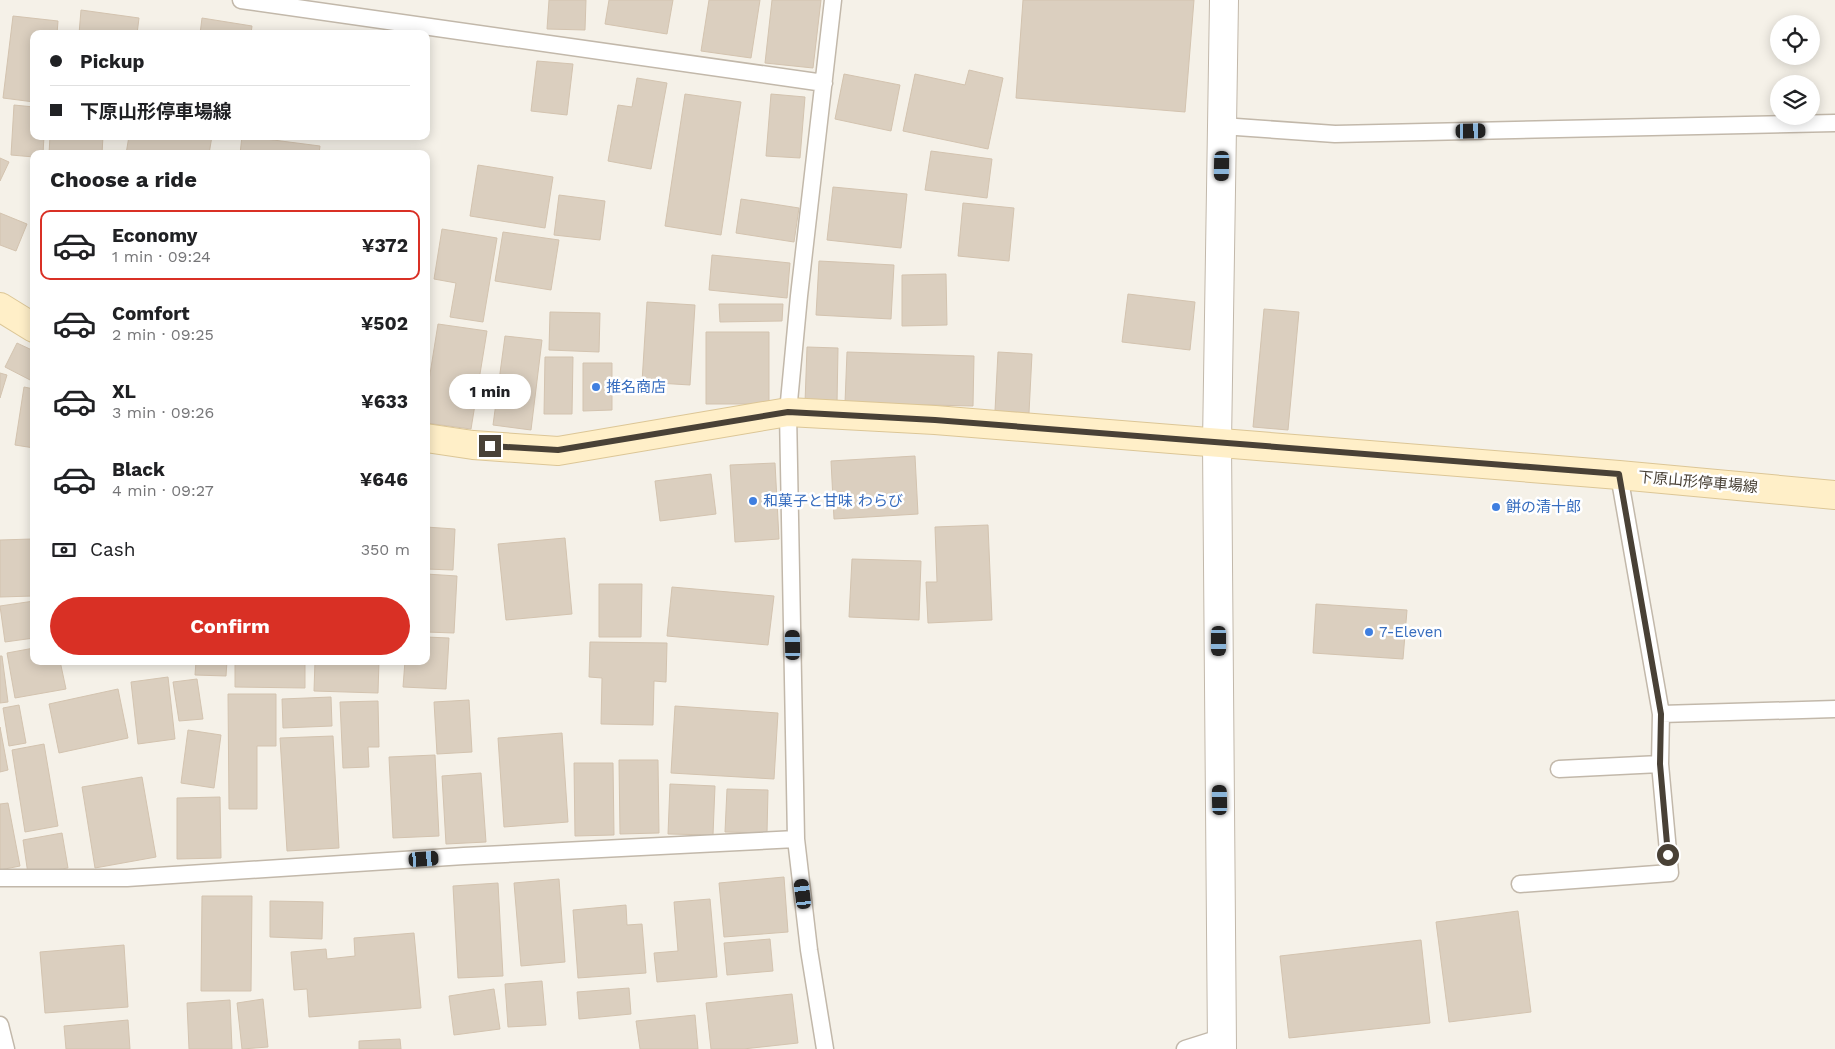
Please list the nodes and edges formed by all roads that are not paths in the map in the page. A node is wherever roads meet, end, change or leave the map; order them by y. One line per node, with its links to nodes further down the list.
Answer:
1 (241, 0): 4 (lane)
2 (833, 0): 4 (lane)
3 (1224, 0): 6 (street)
4 (824, 83): 9 (lane)
5 (1835, 123): 6 (lane)
6 (1222, 126): 11 (street)
7 (0, 307): 8 (main road)
8 (30, 326)
9 (788, 412): 10 (main road, 下原山形停車場線); 11 (main road, 下原山形停車場線); 18 (lane)
10 (430, 439)
11 (1217, 443): 12 (main road, 下原山形停車場線); 22 (street)
12 (1619, 474): 13 (main road, 下原山形停車場線); 15 (lane)
13 (1835, 495)
14 (1835, 708): 15 (lane)
15 (1661, 714): 16 (lane)
16 (1660, 764): 17 (lane); 20 (lane)
17 (1559, 768)
18 (796, 839): 19 (lane); 24 (lane)
19 (0, 878)
20 (1520, 884)
21 (0, 1025): 23 (lane)
22 (1222, 1043): 25 (lane)
23 (6, 1049)
24 (825, 1049)
25 (1185, 1049)

